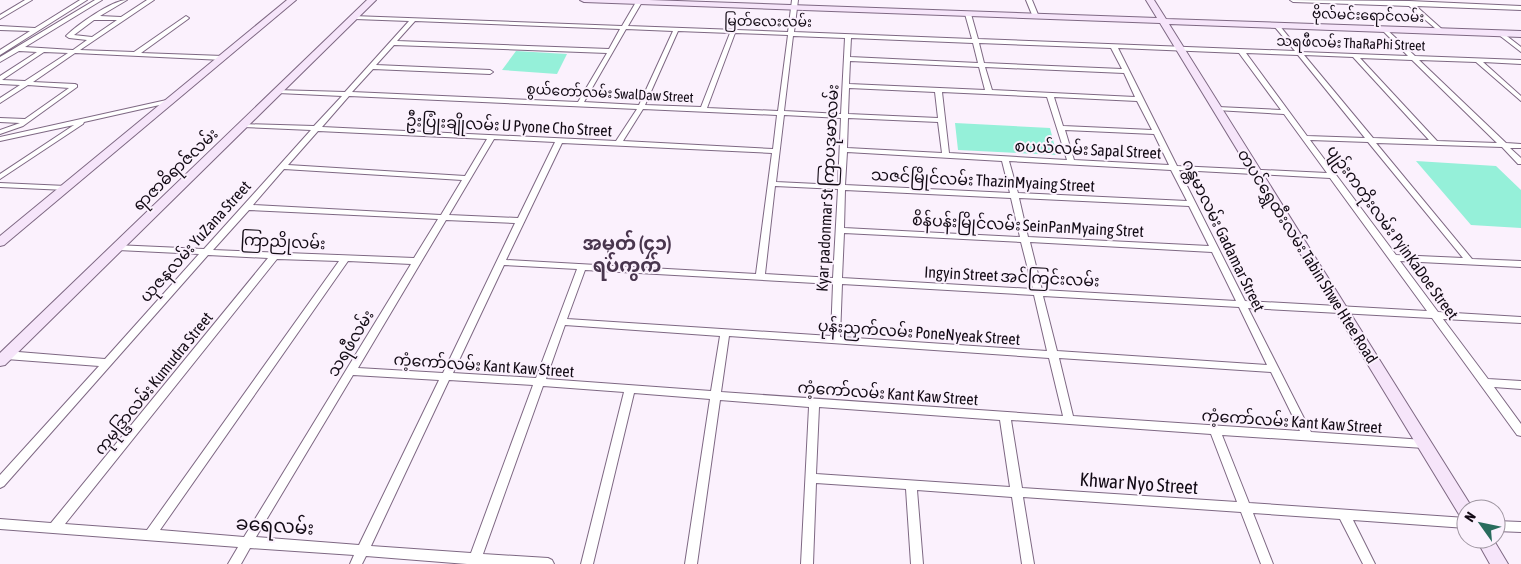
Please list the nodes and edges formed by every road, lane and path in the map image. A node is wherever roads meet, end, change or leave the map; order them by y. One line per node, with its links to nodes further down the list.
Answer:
1 (29, 0): 21 (street)
2 (84, 0): 33 (street)
3 (99, 0): 22 (street)
4 (124, 0): 25 (street)
5 (151, 0): 27 (street)
6 (292, 0): 57 (street)
7 (372, 0): 23 (street, ရာဇာဓိရာဇ်လမ်း)
8 (584, 0): 15 (street, ဗိုလ်မင်းရောင်လမ်း)
9 (1030, 0): 24 (street)
10 (1150, 0): 29 (street, တပင်ရွှေထီးလမ်း Tabin Shwe Htee Road)
11 (1293, 0): 14 (street)
12 (1456, 0): 18 (street)
13 (1504, 0): 19 (street)
14 (1357, 1): 16 (street)
15 (640, 2): 17 (street, ဗိုလ်မင်းရောင်လမ်း); 32 (street)
16 (1408, 2): 18 (street); 37 (street)
17 (795, 4): 20 (street, ဗိုလ်မင်းရောင်လမ်း); 38 (street)
18 (1464, 6): 19 (street)
19 (1518, 8)
20 (968, 14): 24 (street, ဗိုလ်မင်းရောင်လမ်း); 43 (street)
21 (0, 17)
22 (70, 17): 25 (street); 46 (street)
23 (355, 17): 28 (street, မြတ်လေးလမ်း); 71 (street, ရာဇာဓိရာဇ်လမ်း)
24 (1036, 17): 29 (street, ဗိုလ်မင်းရောင်လမ်း)
25 (93, 18): 27 (street); 42 (street)
26 (186, 18): 55 (street)
27 (123, 19): 42 (street)
28 (413, 20): 32 (street, မြတ်လေးလမ်း); 44 (street, ယုဇနလမ်း YuZana Street)
29 (1164, 22): 30 (street, ဗိုလ်မင်းရောင်လမ်း); 47 (street, တပင်ရွှေထီးလမ်း Tabin Shwe Htee Road)
30 (1277, 26): 35 (street, ဗိုလ်မင်းရောင်လမ်း); 54 (street)
31 (0, 28): 33 (street)
32 (624, 28): 34 (street, မြတ်လေးလမ်း); 50 (street)
33 (38, 30): 53 (street)
34 (676, 30): 36 (street, မြတ်လေးလမ်း); 80 (street)
35 (1384, 30): 37 (street, ဗိုလ်မင်းရောင်လမ်း); 58 (street)
36 (733, 32): 38 (street, မြတ်လေးလမ်း); 82 (street)
37 (1442, 32): 39 (street, ဗိုလ်မင်းရောင်လမ်း)
38 (791, 33): 41 (street, မြတ်လေးလမ်း); 84 (street)
39 (1501, 34): 40 (street, ဗိုလ်မင်းရောင်လမ်း); 49 (street)
40 (1521, 34)
41 (848, 36): 43 (street, မြတ်လေးလမ်း); 59 (street, Kyar padonmar St ကြာပဒုမာလမ်း)
42 (93, 40): 52 (street)
43 (976, 41): 45 (street, မြတ်လေးလမ်း); 63 (street)
44 (392, 43): 50 (street); 64 (street, ယုဇနလမ်း YuZana Street)
45 (1114, 47): 47 (street, မြတ်လေးလမ်း); 65 (street, ဂန္တမာလမ်း Gadamar Street)
46 (19, 49): 48 (street); 60 (street)
47 (1180, 49): 51 (street, သရဖီလမ်း ThaRaPhi Street); 81 (street, တပင်ရွှေထီးလမ်း Tabin Shwe Htee Road)
48 (43, 50): 52 (street); 67 (street)
49 (1521, 50)
50 (611, 51): 79 (street)
51 (1241, 51): 54 (street, သရဖီလမ်း ThaRaPhi Street); 83 (street, ပျဉ်းကတိုးလမ်း PyinKaDoe Street)
52 (74, 52): 55 (street); 68 (street)
53 (0, 53)
54 (1298, 53): 56 (street, သရဖီလမ်း ThaRaPhi Street); 99 (street)
55 (135, 54): 57 (street)
56 (1355, 56): 58 (street, သရဖီလမ်း ThaRaPhi Street); 101 (street)
57 (223, 58): 78 (street)
58 (1413, 58): 61 (street, သရဖီလမ်း ThaRaPhi Street); 102 (street)
59 (847, 59): 63 (street); 69 (street, Kyar padonmar St ကြာပဒုမာလမ်း)
60 (0, 60)
61 (1477, 60): 62 (street, သရဖီလမ်း ThaRaPhi Street); 76 (street)
62 (1521, 62)
63 (982, 65): 65 (street); 72 (street)
64 (371, 67): 66 (street); 73 (street, ယုဇနလမ်း YuZana Street)
65 (1126, 71): 75 (street, ဂန္တမာလမ်း Gadamar Street)
66 (490, 72)
67 (0, 80): 68 (street)
68 (28, 83): 77 (street); 89 (street)
69 (846, 86): 70 (street); 85 (street, Kyar padonmar St ကြာပဒုမာလမ်း)
70 (938, 90): 72 (street); 88 (street)
71 (278, 91): 73 (street, စွယ်တော်လမ်း SwalDaw Street); 90 (street, ရာဇာဓိရာဇ်လမ်း)
72 (989, 92): 74 (street)
73 (347, 94): 79 (street, စွယ်တော်လမ်း SwalDaw Street); 92 (street, ယုဇနလမ်း YuZana Street)
74 (1050, 95): 75 (street); 91 (street)
75 (1140, 99): 94 (street, ဂန္တမာလမ်း Gadamar Street)
76 (1521, 99)
77 (0, 101)
78 (172, 101): 87 (street); 119 (street)
79 (580, 104): 80 (street, စွယ်တော်လမ်း SwalDaw Street)
80 (641, 107): 82 (street, စွယ်တော်လမ်း SwalDaw Street); 100 (street)
81 (1218, 109): 83 (street); 112 (street, တပင်ရွှေထီးလမ်း Tabin Shwe Htee Road)
82 (702, 110): 84 (street, စွယ်တော်လမ်း SwalDaw Street)
83 (1286, 112): 96 (street, ပျဉ်းကတိုးလမ်း PyinKaDoe Street)
84 (781, 113): 85 (street, စွယ်တော်လမ်း SwalDaw Street); 105 (street)
85 (845, 116): 88 (street, စွယ်တော်လမ်း SwalDaw Street); 104 (street, Kyar padonmar St ကြာပဒုမာလမ်း)
86 (0, 120): 89 (street)
87 (85, 120): 97 (street); 114 (street)
88 (941, 120): 106 (street)
89 (27, 121): 93 (street)
90 (243, 125): 92 (street, ဦးပြုံးချိုလမ်း U Pyone Cho Street); 128 (street, ရာဇာဓိရာဇ်လမ်း)
91 (1060, 128): 94 (street); 108 (street)
92 (315, 129): 95 (street, ဦးပြုံးချိုလမ်း U Pyone Cho Street); 110 (street, ယုဇနလမ်း YuZana Street)
93 (0, 132)
94 (1156, 132): 111 (street, ဂန္တမာလမ်း Gadamar Street)
95 (491, 138): 98 (street, ဦးပြုံးချိုလမ်း U Pyone Cho Street); 115 (street, သရဖီလမ်း)
96 (1305, 138): 99 (street); 113 (street, ပျဉ်းကတိုးလမ်း PyinKaDoe Street)
97 (0, 140)
98 (559, 140): 100 (street, ဦးပြုံးချိုလမ်း U Pyone Cho Street); 124 (street)
99 (1369, 140): 101 (street); 136 (street)
100 (618, 143): 105 (street, ဦးပြုံးချိုလမ်း U Pyone Cho Street)
101 (1435, 143): 102 (street)
102 (1504, 146): 103 (street); 109 (street)
103 (1521, 146)
104 (843, 150): 106 (street, စပယ်လမ်း Sapal Street); 118 (street, Kyar padonmar St ကြာပဒုမာလမ်း)
105 (774, 151): 116 (street)
106 (946, 155): 107 (street, စပယ်လမ်း Sapal Street)
107 (1005, 158): 108 (street, စပယ်လမ်း Sapal Street); 120 (street)
108 (1071, 162): 111 (street, စပယ်လမ်း Sapal Street)
109 (1521, 162)
110 (282, 167): 115 (street); 122 (street, ယုဇနလမ်း YuZana Street)
111 (1174, 167): 112 (street, စပယ်လမ်း Sapal Street); 121 (street, ဂန္တမာလမ်း Gadamar Street)
112 (1256, 171): 113 (street, စပယ်လမ်း Sapal Street); 143 (street, တပင်ရွှေထီးလမ်း Tabin Shwe Htee Road)
113 (1332, 176): 132 (street, ပျဉ်းကတိုးလမ်း PyinKaDoe Street)
114 (0, 177)
115 (467, 178): 123 (street, သရဖီလမ်း)
116 (772, 184): 118 (street, သဇင်မြိုင်လမ်း ThazinMyaing Street); 139 (street)
117 (0, 185): 119 (street)
118 (842, 187): 120 (street, သဇင်မြိုင်လမ်း ThazinMyaing Street); 125 (street, Kyar padonmar St ကြာပဒုမာလမ်း)
119 (66, 188): 127 (street)
120 (1014, 196): 121 (street, သဇင်မြိုင်လမ်း ThazinMyaing Street); 126 (street)
121 (1192, 204): 129 (street, ဂန္တမာလမ်း Gadamar Street)
122 (246, 207): 123 (street); 130 (street, ယုဇနလမ်း YuZana Street)
123 (443, 217): 124 (street); 134 (street, သရဖီလမ်း)
124 (520, 221): 135 (street)
125 (840, 230): 126 (street, စိန်ပန်းမြိုင်လမ်း SeinPanMyaing Stret); 140 (street, Kyar padonmar St ကြာပဒုမာလမ်း)
126 (1025, 240): 129 (street, စိန်ပန်းမြိုင်လမ်း SeinPanMyaing Stret); 141 (street)
127 (0, 242)
128 (118, 247): 130 (street, ကြာညိုလမ်း); 150 (street, ရာဇာဓိရာဇ်လမ်း)
129 (1214, 249): 142 (street, ဂန္တမာလမ်း Gadamar Street)
130 (207, 251): 131 (street, ကြာညိုလမ်း); 151 (street, ယုဇနလမ်း YuZana Street)
131 (275, 256): 133 (street, ကြာညိုလမ်း); 177 (street, ကုမုဒ္ဒြာလမ်း Kumudra Street)
132 (1393, 258): 136 (street); 144 (street, ပျဉ်းကတိုးလမ်း PyinKaDoe Street)
133 (345, 259): 134 (street, ကြာညိုလမ်း); 179 (street)
134 (417, 261): 153 (street, သရဖီလမ်း)
135 (501, 262): 138 (street, Ingyin Street အင်ကြင်းလမ်း); 154 (street)
136 (1470, 262): 137 (street)
137 (1521, 264)
138 (582, 266): 139 (street, Ingyin Street အင်ကြင်းလမ်း); 146 (street)
139 (760, 276): 140 (street, Ingyin Street အင်ကြင်းလမ်း)
140 (837, 281): 141 (street, Ingyin Street အင်ကြင်းလမ်း); 148 (street, Kyar padonmar St ကြာပဒုမာလမ်း)
141 (1038, 292): 142 (street, Ingyin Street အင်ကြင်းလမ်း); 149 (street)
142 (1242, 304): 143 (street, Ingyin Street အင်ကြင်းလမ်း); 152 (street, ဂန္တမာလမ်း Gadamar Street)
143 (1341, 309): 144 (street, Ingyin Street အင်ကြင်းလမ်း); 166 (street, တပင်ရွှေထီးလမ်း Tabin Shwe Htee Road)
144 (1436, 315): 145 (street, Ingyin Street အင်ကြင်းလမ်း); 156 (street, ပျဉ်းကတိုးလမ်း PyinKaDoe Street)
145 (1521, 320)
146 (562, 322): 147 (street, ပုန်းညှက်လမ်း PoneNyeak Street); 155 (street)
147 (725, 333): 148 (street, ပုန်းညှက်လမ်း PoneNyeak Street); 159 (street)
148 (835, 341): 149 (street, ပုန်းညှက်လမ်း PoneNyeak Street)
149 (1054, 356): 152 (street, ပုန်းညှက်လမ်း PoneNyeak Street); 162 (street)
150 (3, 358): 151 (street)
151 (107, 363): 168 (street, ယုဇနလမ်း YuZana Street)
152 (1274, 369): 165 (street, ဂန္တမာလမ်း Gadamar Street)
153 (350, 371): 154 (street, ကံ့ကော်လမ်း Kant Kaw Street); 180 (street, သရဖီလမ်း)
154 (445, 378): 155 (street, ကံ့ကော်လမ်း Kant Kaw Street); 182 (street)
155 (540, 382): 158 (street, ကံ့ကော်လမ်း Kant Kaw Street); 183 (street)
156 (1485, 383): 157 (street); 164 (street, ပျဉ်းကတိုးလမ်း PyinKaDoe Street)
157 (1521, 385)
158 (630, 390): 159 (street, ကံ့ကော်လမ်း Kant Kaw Street); 187 (street)
159 (716, 396): 160 (street, ကံ့ကော်လမ်း Kant Kaw Street); 188 (street)
160 (814, 404): 161 (street, ကံ့ကော်လမ်း Kant Kaw Street); 167 (street)
161 (1005, 416): 162 (street, ကံ့ကော်လမ်း Kant Kaw Street); 170 (street)
162 (1069, 420): 163 (street, ကံ့ကော်လမ်း Kant Kaw Street)
163 (1215, 431): 165 (street, ကံ့ကော်လမ်း Kant Kaw Street); 172 (street)
164 (1521, 432)
165 (1308, 437): 166 (street, ကံ့ကော်လမ်း Kant Kaw Street)
166 (1424, 444): 171 (street, တပင်ရွှေထီးလမ်း Tabin Shwe Htee Road)
167 (810, 478): 169 (street, Khwar Nyo Street); 189 (street)
168 (0, 483)
169 (911, 485): 170 (street, Khwar Nyo Street); 190 (street)
170 (1017, 492): 172 (street, Khwar Nyo Street); 191 (street)
171 (1458, 499)
172 (1245, 508): 173 (street, Khwar Nyo Street); 192 (street)
173 (1344, 515): 174 (street, Khwar Nyo Street); 193 (street)
174 (1456, 522)
175 (0, 524): 177 (street, ခရေလမ်း)
176 (1506, 527): 178 (street)
177 (54, 528): 179 (street, ခရေလမ်း)
178 (1521, 528)
179 (150, 535): 180 (street, ခရေလမ်း)
180 (248, 542): 182 (street, ခရေလမ်း); 184 (street, သရဖီလမ်း)
181 (1490, 549): 194 (street)
182 (362, 550): 183 (street, ခရေလမ်း); 185 (street)
183 (474, 561): 186 (street, ခရေလမ်း)
184 (234, 564)
185 (356, 564)
186 (548, 564)
187 (586, 564)
188 (691, 564)
189 (807, 564)
190 (917, 564)
191 (1028, 564)
192 (1267, 564)
193 (1369, 564)
194 (1499, 564)

